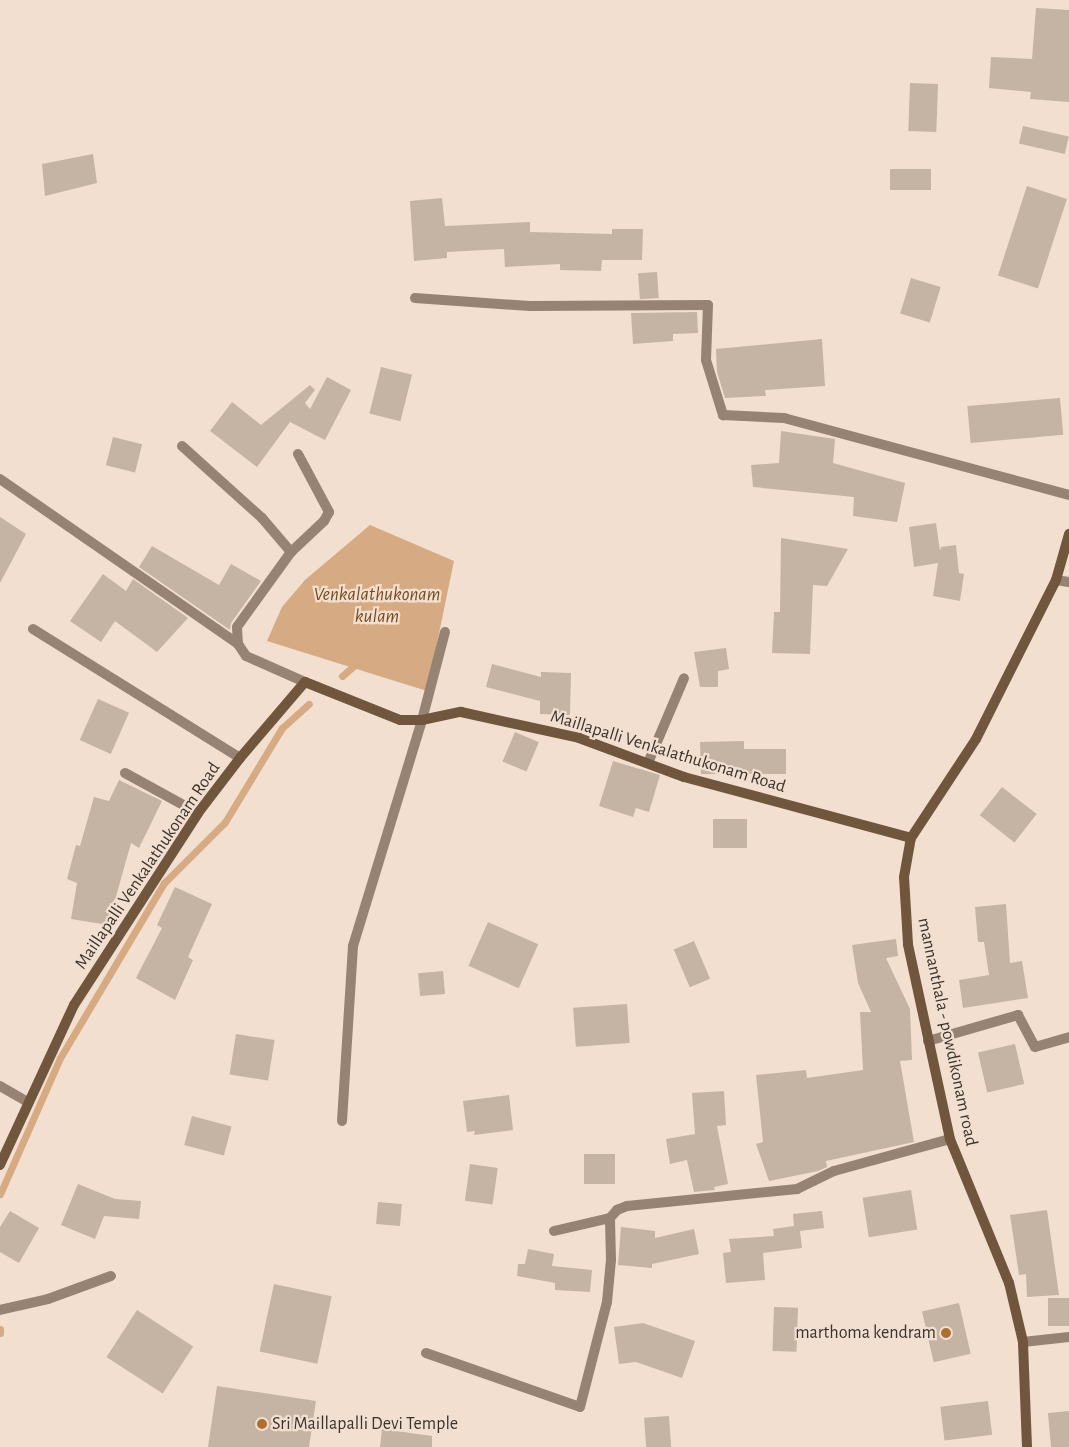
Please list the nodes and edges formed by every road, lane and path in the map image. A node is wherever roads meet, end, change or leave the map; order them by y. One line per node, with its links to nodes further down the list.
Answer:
1 (415, 298): 5 (street)
2 (182, 446): 7 (street)
3 (298, 454): 7 (street)
4 (0, 479): 12 (street)
5 (1069, 495)
6 (1069, 534): 8 (street, mannanthala - powdikonam road)
7 (291, 552): 12 (street)
8 (1056, 580): 9 (street); 20 (street, mannanthala - powdikonam road)
9 (1069, 582)
10 (33, 629): 16 (street)
11 (445, 632): 15 (street)
12 (238, 644): 14 (street)
13 (684, 678): 17 (street)
14 (305, 682): 15 (street, Maillapalli Venkalathukonam Road); 16 (street, Maillapalli Venkalathukonam Road)
15 (422, 720): 17 (street, Maillapalli Venkalathukonam Road); 25 (street)
16 (240, 758): 19 (street, Maillapalli Venkalathukonam Road)
17 (648, 763): 20 (street, Maillapalli Venkalathukonam Road)
18 (124, 773): 19 (street)
19 (198, 813): 24 (street, Maillapalli Venkalathukonam Road)
20 (911, 838): 22 (street, mannanthala - powdikonam road)
21 (1069, 1037): 22 (street)
22 (928, 1041): 26 (street, mannanthala - powdikonam road)
23 (0, 1086): 24 (street)
24 (28, 1102): 27 (street, Maillapalli Venkalathukonam Road)
25 (342, 1121)
26 (950, 1139): 28 (street); 33 (street, mannanthala - powdikonam road)
27 (0, 1165)
28 (610, 1218): 29 (street); 34 (street)
29 (554, 1231)
30 (111, 1276): 31 (street)
31 (0, 1310)
32 (1069, 1337): 33 (street)
33 (1023, 1342): 35 (street, mannanthala - powdikonam road)
34 (426, 1353)
35 (1027, 1447)

